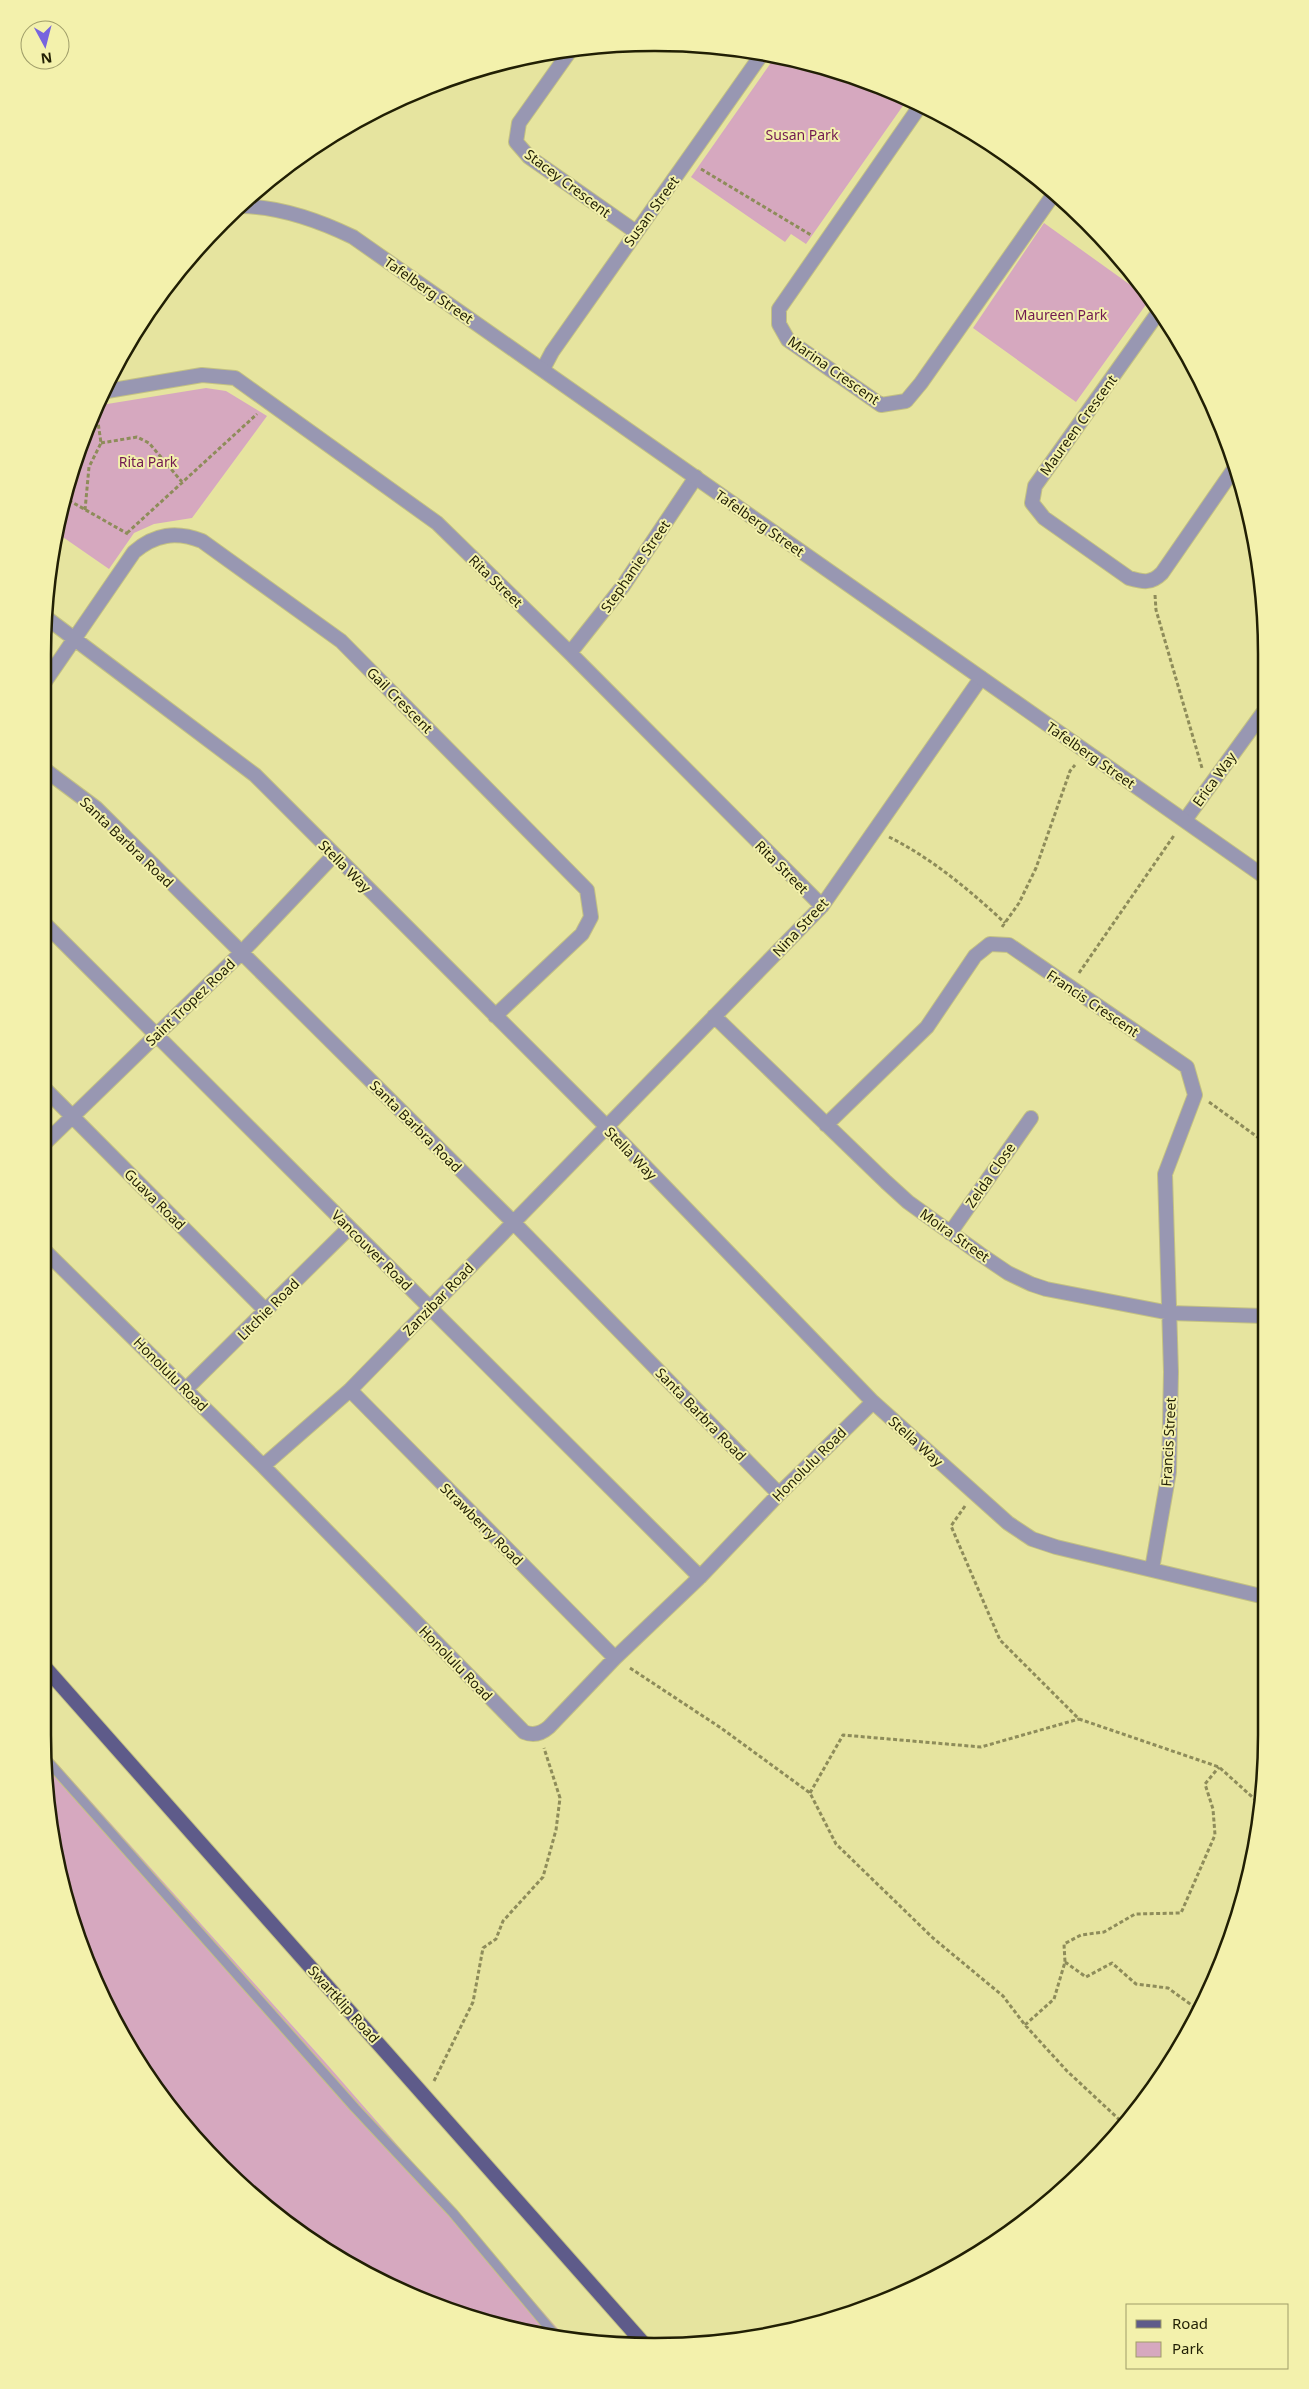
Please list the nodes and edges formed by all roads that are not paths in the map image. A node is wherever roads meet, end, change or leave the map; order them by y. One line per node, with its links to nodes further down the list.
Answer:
1 (565, 58): 6 (street, Stacey Crescent)
2 (757, 60): 6 (street, Susan Street)
3 (916, 111): 4 (street, Marina Crescent)
4 (1049, 199)
5 (250, 207): 8 (street, Tafelberg Street)
6 (636, 232): 8 (street, Susan Street)
7 (1155, 317): 10 (street, Maureen Crescent)
8 (543, 369): 11 (street, Tafelberg Street)
9 (112, 390): 14 (street, Rita Street)
10 (1230, 474)
11 (696, 477): 14 (street, Stephanie Street); 16 (street, Tafelberg Street)
12 (53, 622): 13 (street, Stella Way)
13 (76, 639): 15 (street, Gail Crescent); 20 (street, Stella Way); 25 (street, Gail Crescent)
14 (570, 653): 22 (street, Rita Street)
15 (51, 673)
16 (981, 678): 19 (street, Tafelberg Street); 22 (street, Nina Street)
17 (1258, 720): 19 (street, Erica Way)
18 (51, 774): 24 (street, Santa Barbra Road)
19 (1185, 820): 21 (street, Tafelberg Street)
20 (334, 855): 24 (street, Saint Tropez Road); 25 (street, Stella Way)
21 (1258, 872)
22 (822, 906): 26 (street, Nina Street)
23 (51, 929): 27 (street, Vancouver Road)
24 (241, 953): 27 (street, Saint Tropez Road); 34 (street, Santa Barbra Road)
25 (495, 1016): 32 (street, Stella Way)
26 (714, 1016): 31 (street, Moira Street); 32 (street, Nina Street)
27 (156, 1034): 29 (street, Saint Tropez Road); 35 (street, Vancouver Road)
28 (51, 1095): 29 (street, Guava Road)
29 (73, 1116): 33 (street, Saint Tropez Road); 39 (street, Guava Road)
30 (1031, 1118): 36 (street, Zelda Close)
31 (826, 1125): 36 (street, Moira Street); 40 (street, Francis Crescent)
32 (606, 1126): 34 (street, Zanzibar Road); 44 (street, Stella Way)
33 (51, 1137)
34 (513, 1222): 38 (street, Zanzibar Road); 46 (street, Santa Barbra Road)
35 (349, 1228): 38 (street, Vancouver Road); 39 (street, Litchie Road)
36 (950, 1232): 40 (street, Moira Street)
37 (51, 1257): 42 (street, Honolulu Road)
38 (430, 1307): 43 (street, Zanzibar Road); 48 (street, Vancouver Road)
39 (266, 1311): 42 (street, Litchie Road)
40 (1170, 1313): 41 (street, Moira Street); 47 (street, Francis Street)
41 (1258, 1316)
42 (186, 1389): 45 (street, Honolulu Road)
43 (350, 1390): 45 (street, Zanzibar Road); 50 (street, Strawberry Road)
44 (873, 1402): 46 (street, Honolulu Road); 47 (street, Stella Way)
45 (263, 1466): 50 (street, Honolulu Road)
46 (778, 1494): 48 (street, Honolulu Road)
47 (1152, 1569): 49 (street, Stella Way)
48 (700, 1577): 50 (street, Honolulu Road)
49 (1258, 1595)
50 (614, 1658)
51 (51, 1674): 54 (main road, Swartklip Road)
52 (53, 1767): 53 (lane)
53 (549, 2328)
54 (638, 2337)

